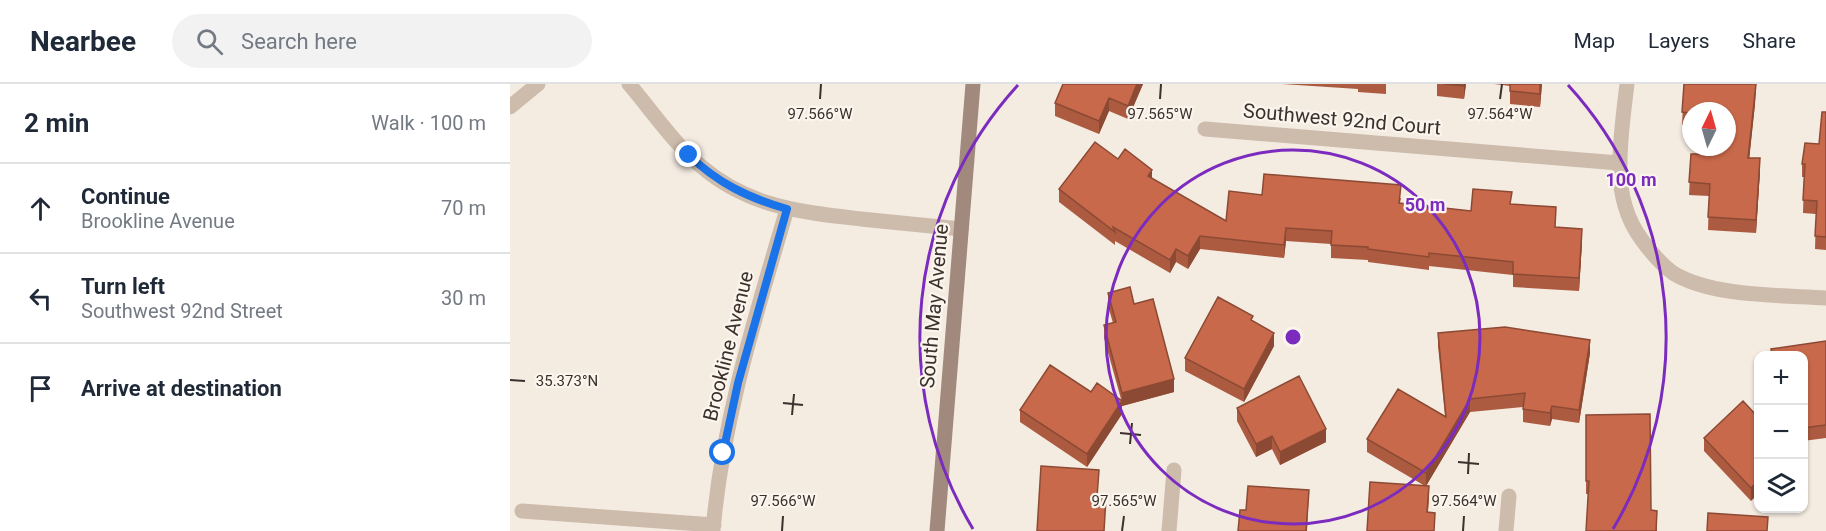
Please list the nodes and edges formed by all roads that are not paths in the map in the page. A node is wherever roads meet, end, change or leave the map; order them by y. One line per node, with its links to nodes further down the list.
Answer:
1 (538, 84): 5 (street)
2 (629, 84): 8 (street)
3 (973, 84): 9 (main road, South May Avenue)
4 (1627, 84): 7 (street)
5 (510, 107)
6 (1205, 129): 7 (street, Southwest 92nd Court)
7 (1619, 163): 10 (street)
8 (787, 209): 9 (street); 14 (street, Brookline Avenue)
9 (961, 230): 15 (main road, South May Avenue)
10 (1826, 298)
11 (1174, 470): 16 (street)
12 (1509, 496): 17 (street)
13 (522, 511): 14 (street)
14 (713, 528)
15 (937, 531)
16 (1169, 531)
17 (1506, 531)

